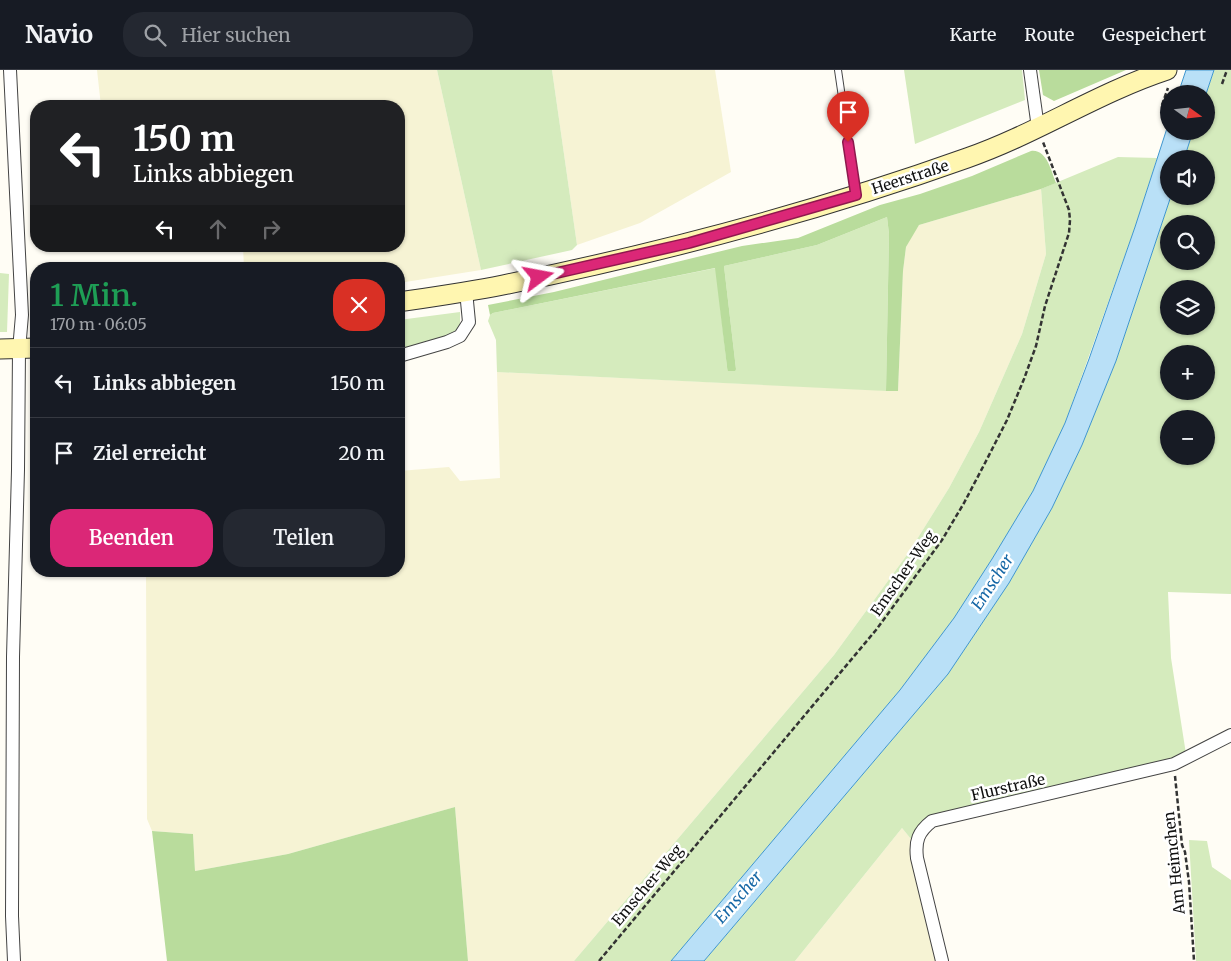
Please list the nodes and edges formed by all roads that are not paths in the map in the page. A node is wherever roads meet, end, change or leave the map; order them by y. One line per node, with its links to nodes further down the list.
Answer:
1 (10, 70): 10 (street)
2 (838, 70): 6 (lane)
3 (1030, 70): 5 (street)
4 (1167, 70): 5 (main road, Heerstraße)
5 (1038, 128): 6 (main road, Heerstraße)
6 (856, 195): 7 (main road, Heerstraße)
7 (466, 291): 8 (main road, Heerstraße); 11 (street)
8 (405, 301)
9 (0, 349): 10 (main road)
10 (28, 349): 13 (street)
11 (405, 354)
12 (1231, 735): 14 (street, Flurstraße)
13 (14, 961)
14 (942, 961)

